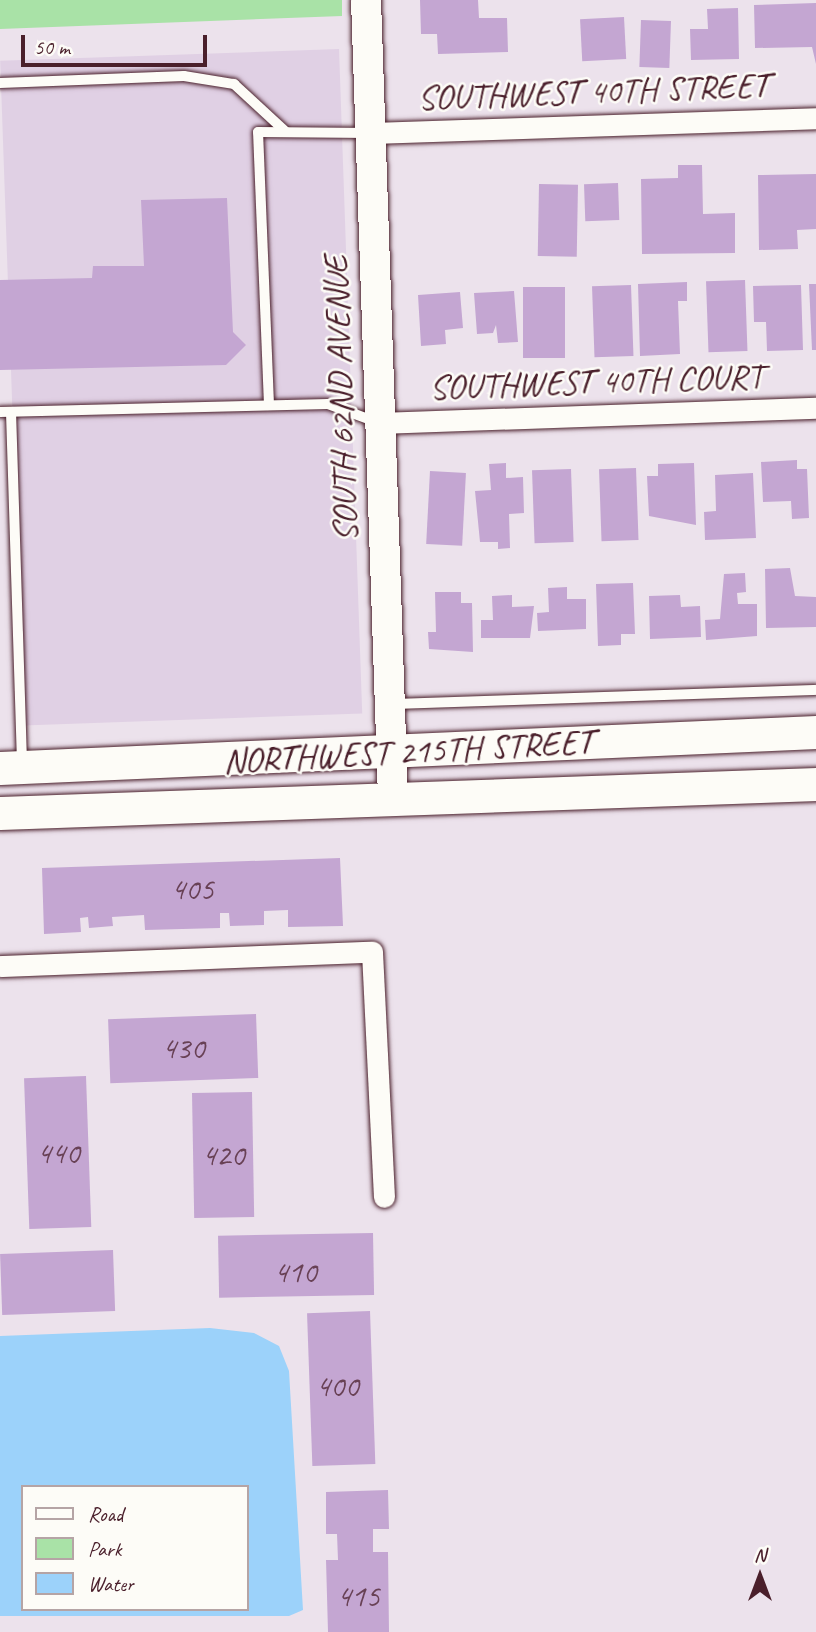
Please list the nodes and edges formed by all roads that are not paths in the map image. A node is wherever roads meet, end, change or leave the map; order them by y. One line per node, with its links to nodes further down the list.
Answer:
1 (366, 0): 5 (street, SOUTH 62ND AVENUE)
2 (0, 83): 4 (lane)
3 (816, 118): 5 (street, SOUTHWEST 40TH STREET)
4 (285, 131): 5 (lane); 6 (lane)
5 (372, 133): 9 (street, SOUTH 62ND AVENUE)
6 (269, 405): 8 (lane); 9 (lane)
7 (816, 408): 9 (street, SOUTHWEST 40TH COURT)
8 (5, 412): 14 (lane)
9 (379, 423): 11 (street, SOUTH 62ND AVENUE)
10 (816, 690): 11 (lane)
11 (389, 705): 13 (street, SOUTH 62ND AVENUE)
12 (816, 732): 13 (main road, NORTHWEST 215TH STREET)
13 (391, 755): 14 (main road, NORTHWEST 215TH STREET); 16 (street, SOUTH 62ND AVENUE)
14 (11, 767)
15 (816, 784): 16 (main road, NORTHWEST 215TH STREET)
16 (393, 797): 17 (main road, NORTHWEST 215TH STREET)
17 (0, 813)
18 (0, 966): 19 (street)
19 (384, 1197)

